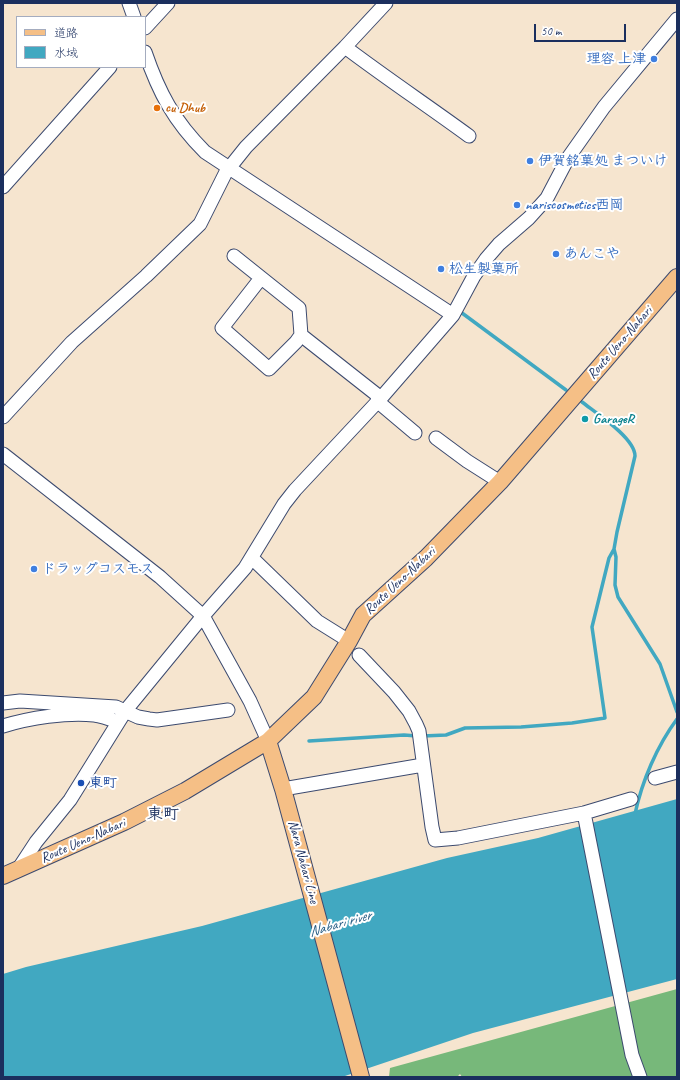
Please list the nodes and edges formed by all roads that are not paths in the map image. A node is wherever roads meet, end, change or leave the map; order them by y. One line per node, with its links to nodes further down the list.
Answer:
1 (129, 3): 4 (street)
2 (168, 3): 6 (street)
3 (386, 3): 7 (street)
4 (134, 16)
5 (677, 19): 16 (street)
6 (146, 27)
7 (345, 47): 10 (street); 11 (street)
8 (146, 55): 11 (street)
9 (109, 68): 12 (street)
10 (469, 136)
11 (229, 164): 16 (street); 19 (street)
12 (3, 187)
13 (234, 256): 15 (street)
14 (677, 277): 23 (main road, Route Ueno-Nabari)
15 (261, 278): 17 (street); 17 (street)
16 (455, 311): 18 (street)
17 (301, 334): 18 (street)
18 (379, 399): 20 (street); 24 (street)
19 (3, 416)
20 (415, 433)
21 (436, 438): 23 (street)
22 (3, 454): 25 (street)
23 (500, 482): 26 (main road, Route Ueno-Nabari)
24 (252, 558): 25 (street); 26 (street)
25 (203, 616): 29 (street); 33 (street)
26 (349, 641): 33 (main road, Route Ueno-Nabari)
27 (359, 655): 34 (street)
28 (3, 703): 29 (street)
29 (126, 710): 30 (street); 31 (street)
30 (228, 710)
31 (118, 722): 32 (street); 40 (street)
32 (3, 726)
33 (268, 741): 37 (main road, Nara Nabari Line); 40 (main road, Route Ueno-Nabari)
34 (424, 765): 37 (street); 39 (street)
35 (677, 772): 36 (street)
36 (655, 778)
37 (284, 789): 41 (main road, Nara Nabari Line)
38 (631, 799): 39 (street)
39 (584, 813): 42 (street)
40 (10, 873)
41 (361, 1077)
42 (640, 1077)

